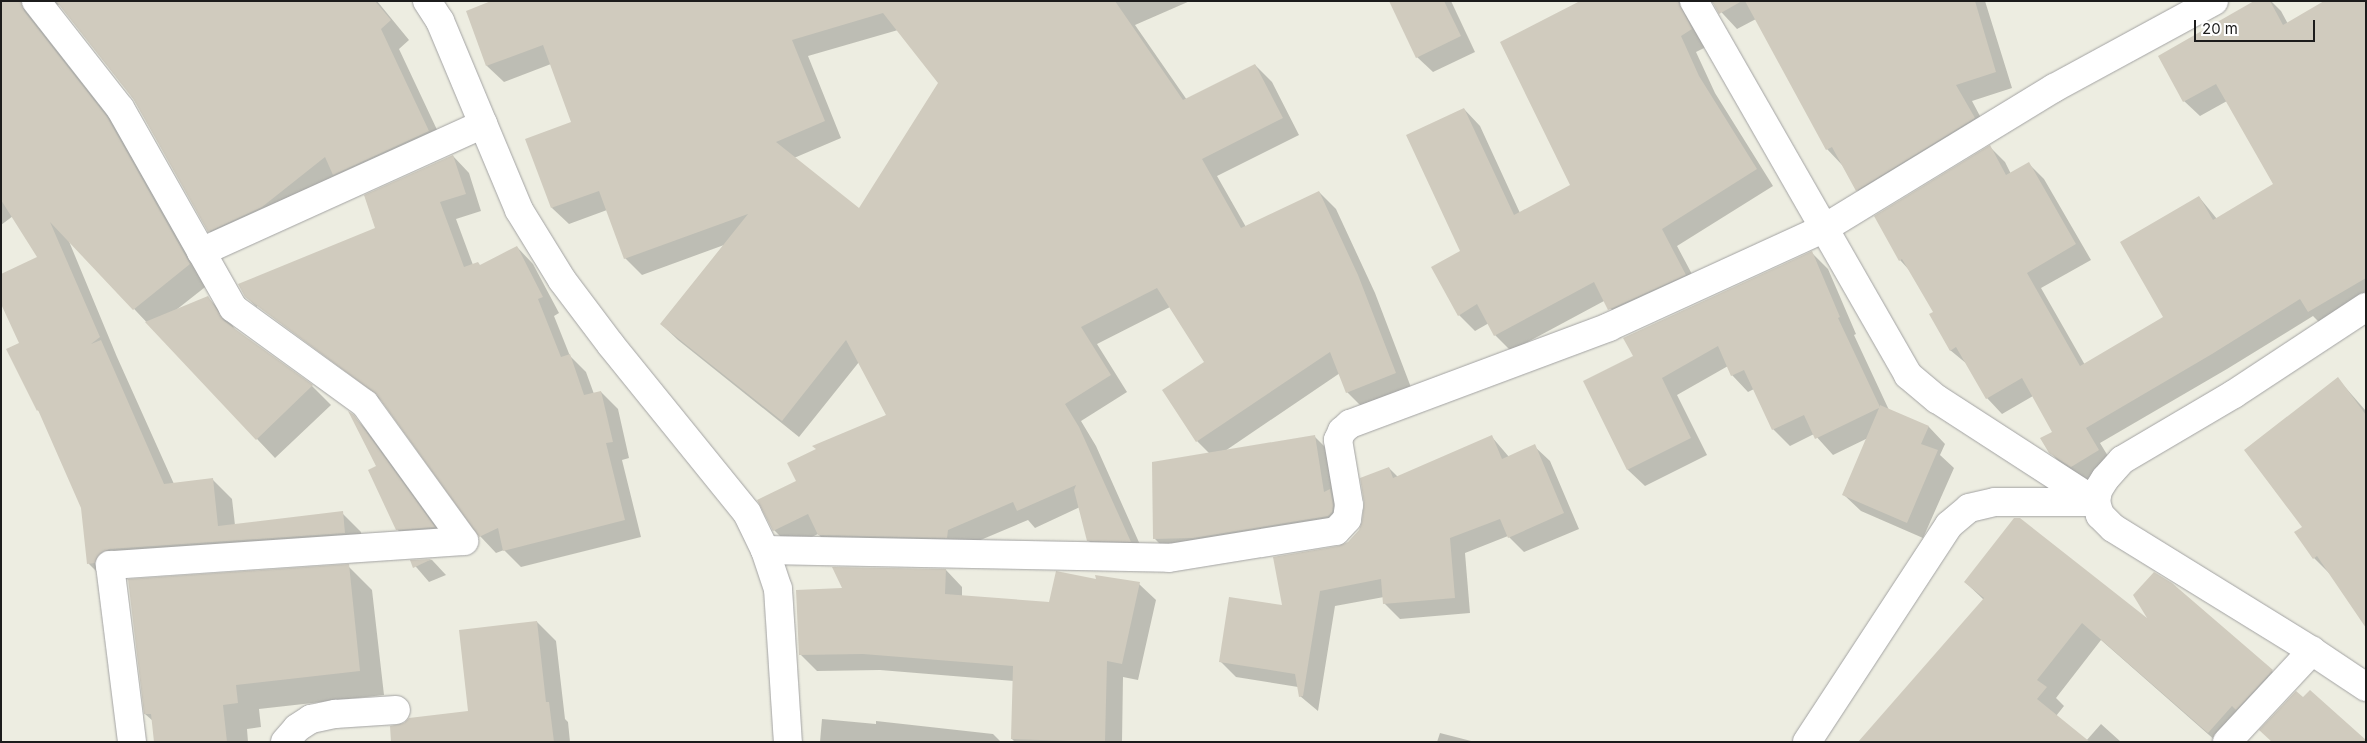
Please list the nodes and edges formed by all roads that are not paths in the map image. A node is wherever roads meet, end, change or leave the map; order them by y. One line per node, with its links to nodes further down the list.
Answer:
1 (36, 1): 7 (street)
2 (427, 1): 5 (street)
3 (1694, 1): 6 (street)
4 (2214, 1): 6 (street)
5 (483, 124): 7 (street); 10 (street)
6 (1823, 229): 9 (street); 10 (street)
7 (201, 252): 14 (street)
8 (2366, 307): 9 (street)
9 (2096, 502): 11 (street); 17 (street)
10 (765, 550): 16 (street)
11 (2312, 651): 12 (street); 18 (street)
12 (2366, 687)
13 (396, 710): 15 (street)
14 (132, 742)
15 (285, 742)
16 (788, 742)
17 (1807, 742)
18 (2227, 742)

